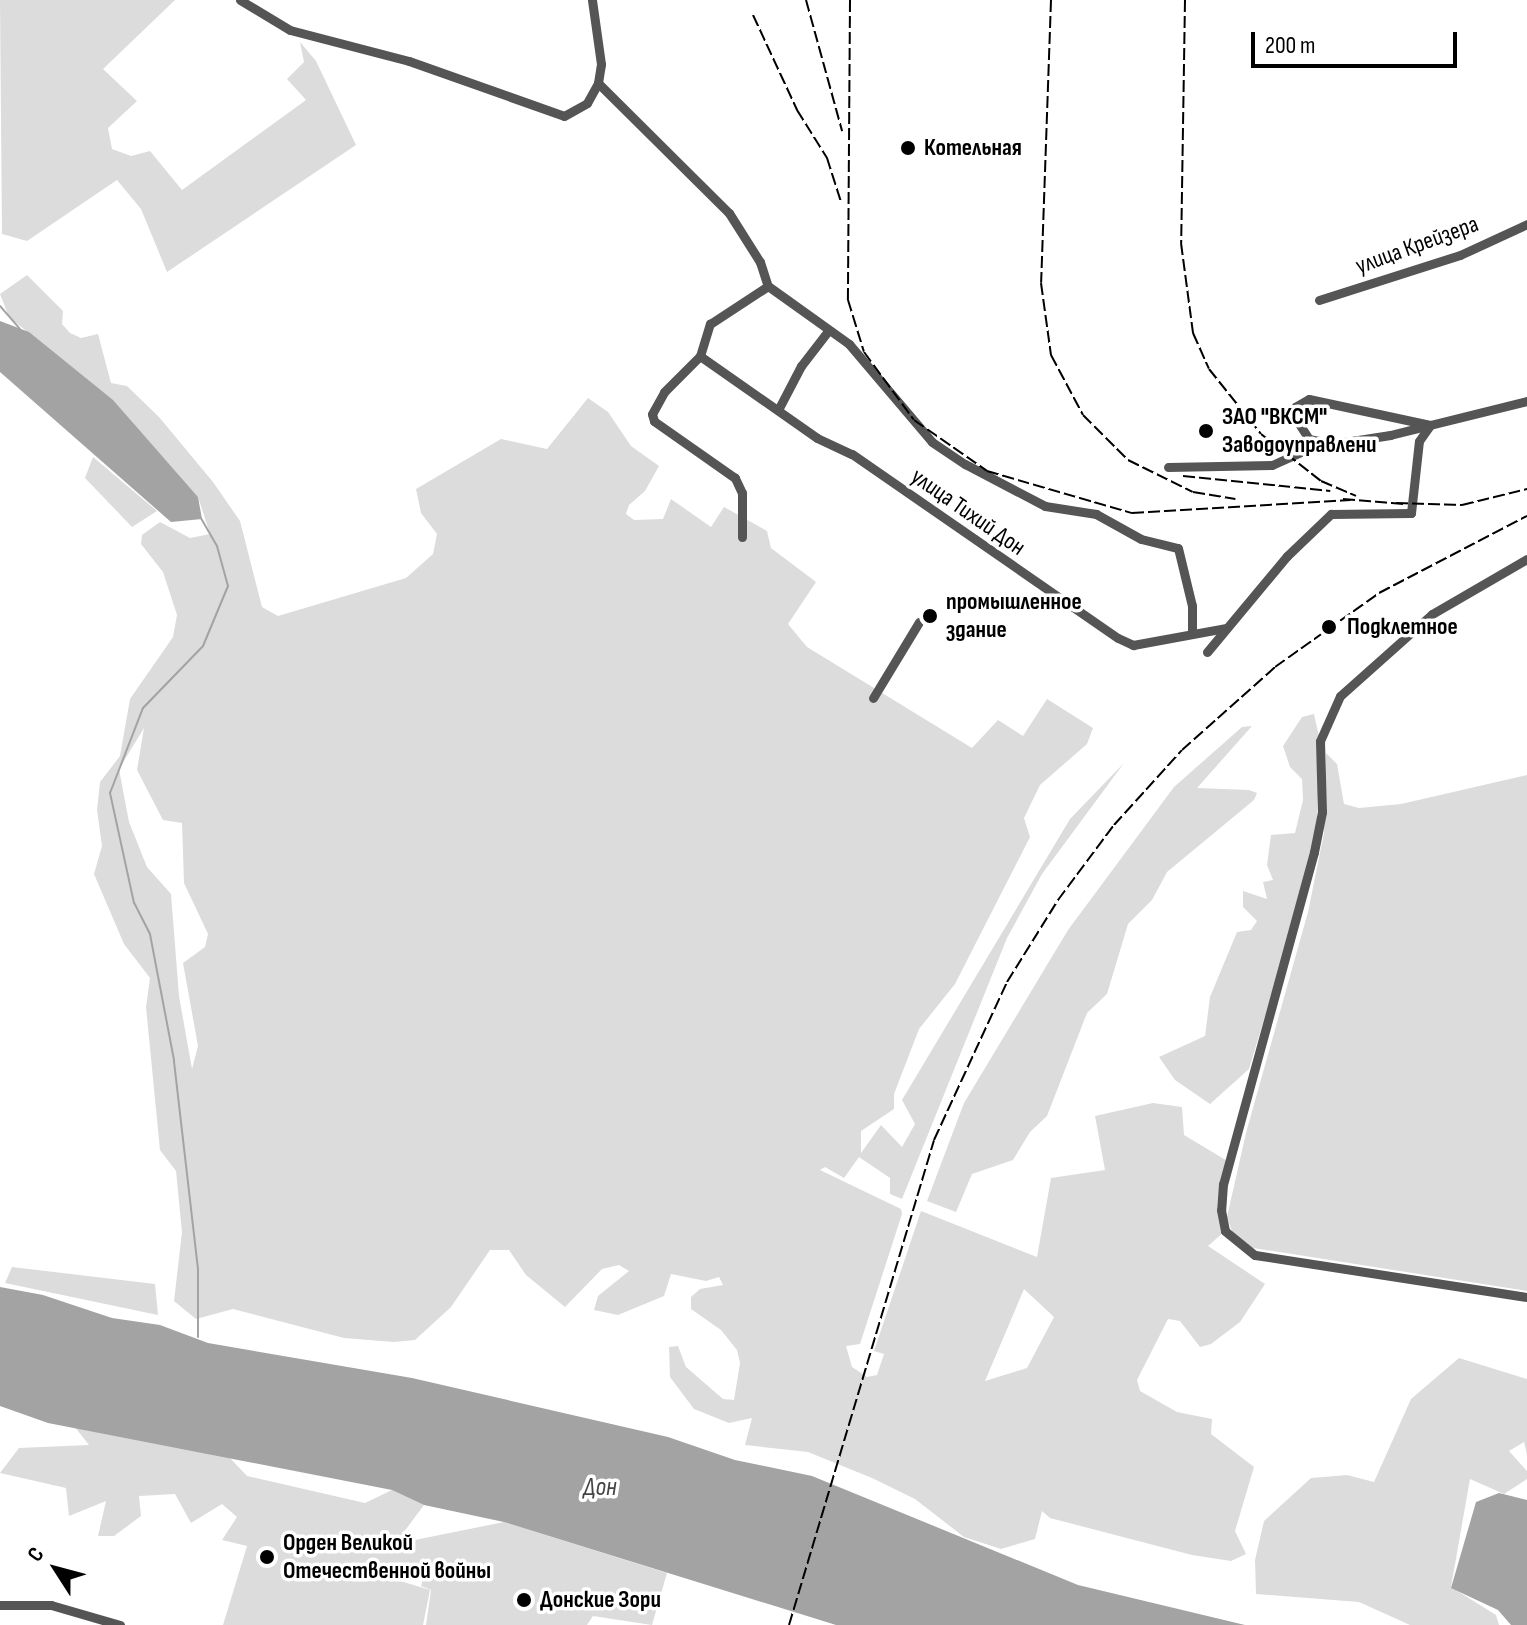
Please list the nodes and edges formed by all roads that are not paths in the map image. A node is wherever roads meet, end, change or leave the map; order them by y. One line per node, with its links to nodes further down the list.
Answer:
1 (240, 0): 3 (street)
2 (592, 0): 3 (street)
3 (598, 83): 5 (street)
4 (1527, 224): 6 (street, улица Крейзера)
5 (768, 286): 7 (street); 8 (street)
6 (1319, 300)
7 (828, 331): 10 (street); 18 (street)
8 (700, 356): 10 (street, улица Тихий Дон); 14 (street)
9 (1527, 401): 11 (street)
10 (778, 410): 18 (street, улица Тихий Дон)
11 (1430, 425): 12 (street); 12 (street); 17 (street)
12 (1321, 443): 13 (street)
13 (1168, 467)
14 (742, 537)
15 (1527, 559): 21 (street)
16 (919, 622): 20 (street)
17 (1226, 628): 18 (street, улица Тихий Дон); 19 (street)
18 (1192, 633)
19 (1207, 652)
20 (873, 698)
21 (1527, 1297)
22 (0, 1605): 23 (street)
23 (120, 1625)

